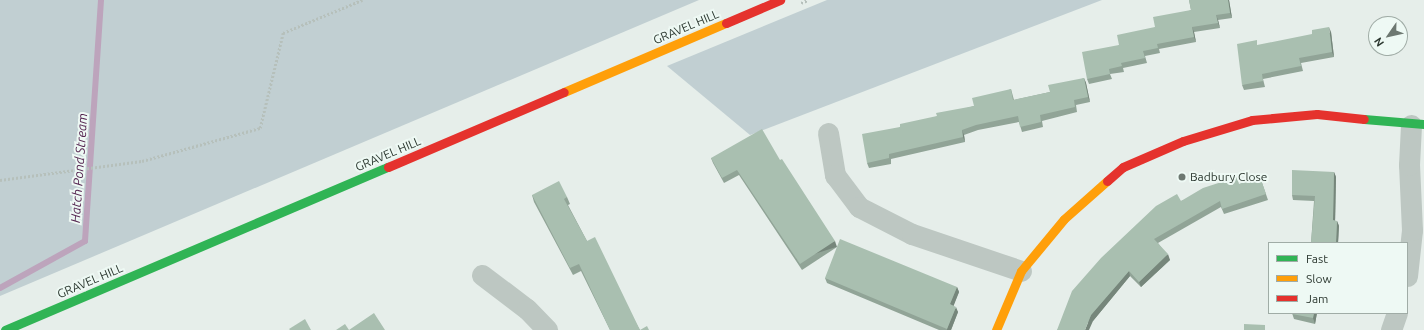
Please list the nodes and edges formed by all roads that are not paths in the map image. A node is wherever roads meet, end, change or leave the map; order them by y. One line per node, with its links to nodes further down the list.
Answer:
1 (780, 0): 8 (main road, GRAVEL HILL)
2 (1418, 124): 4 (street); 5 (main road)
3 (828, 134): 5 (street)
4 (1408, 267)
5 (1021, 272): 10 (main road)
6 (482, 275): 9 (street)
7 (1397, 314): 11 (street)
8 (5, 330)
9 (547, 330)
10 (996, 330)
11 (1391, 330)

